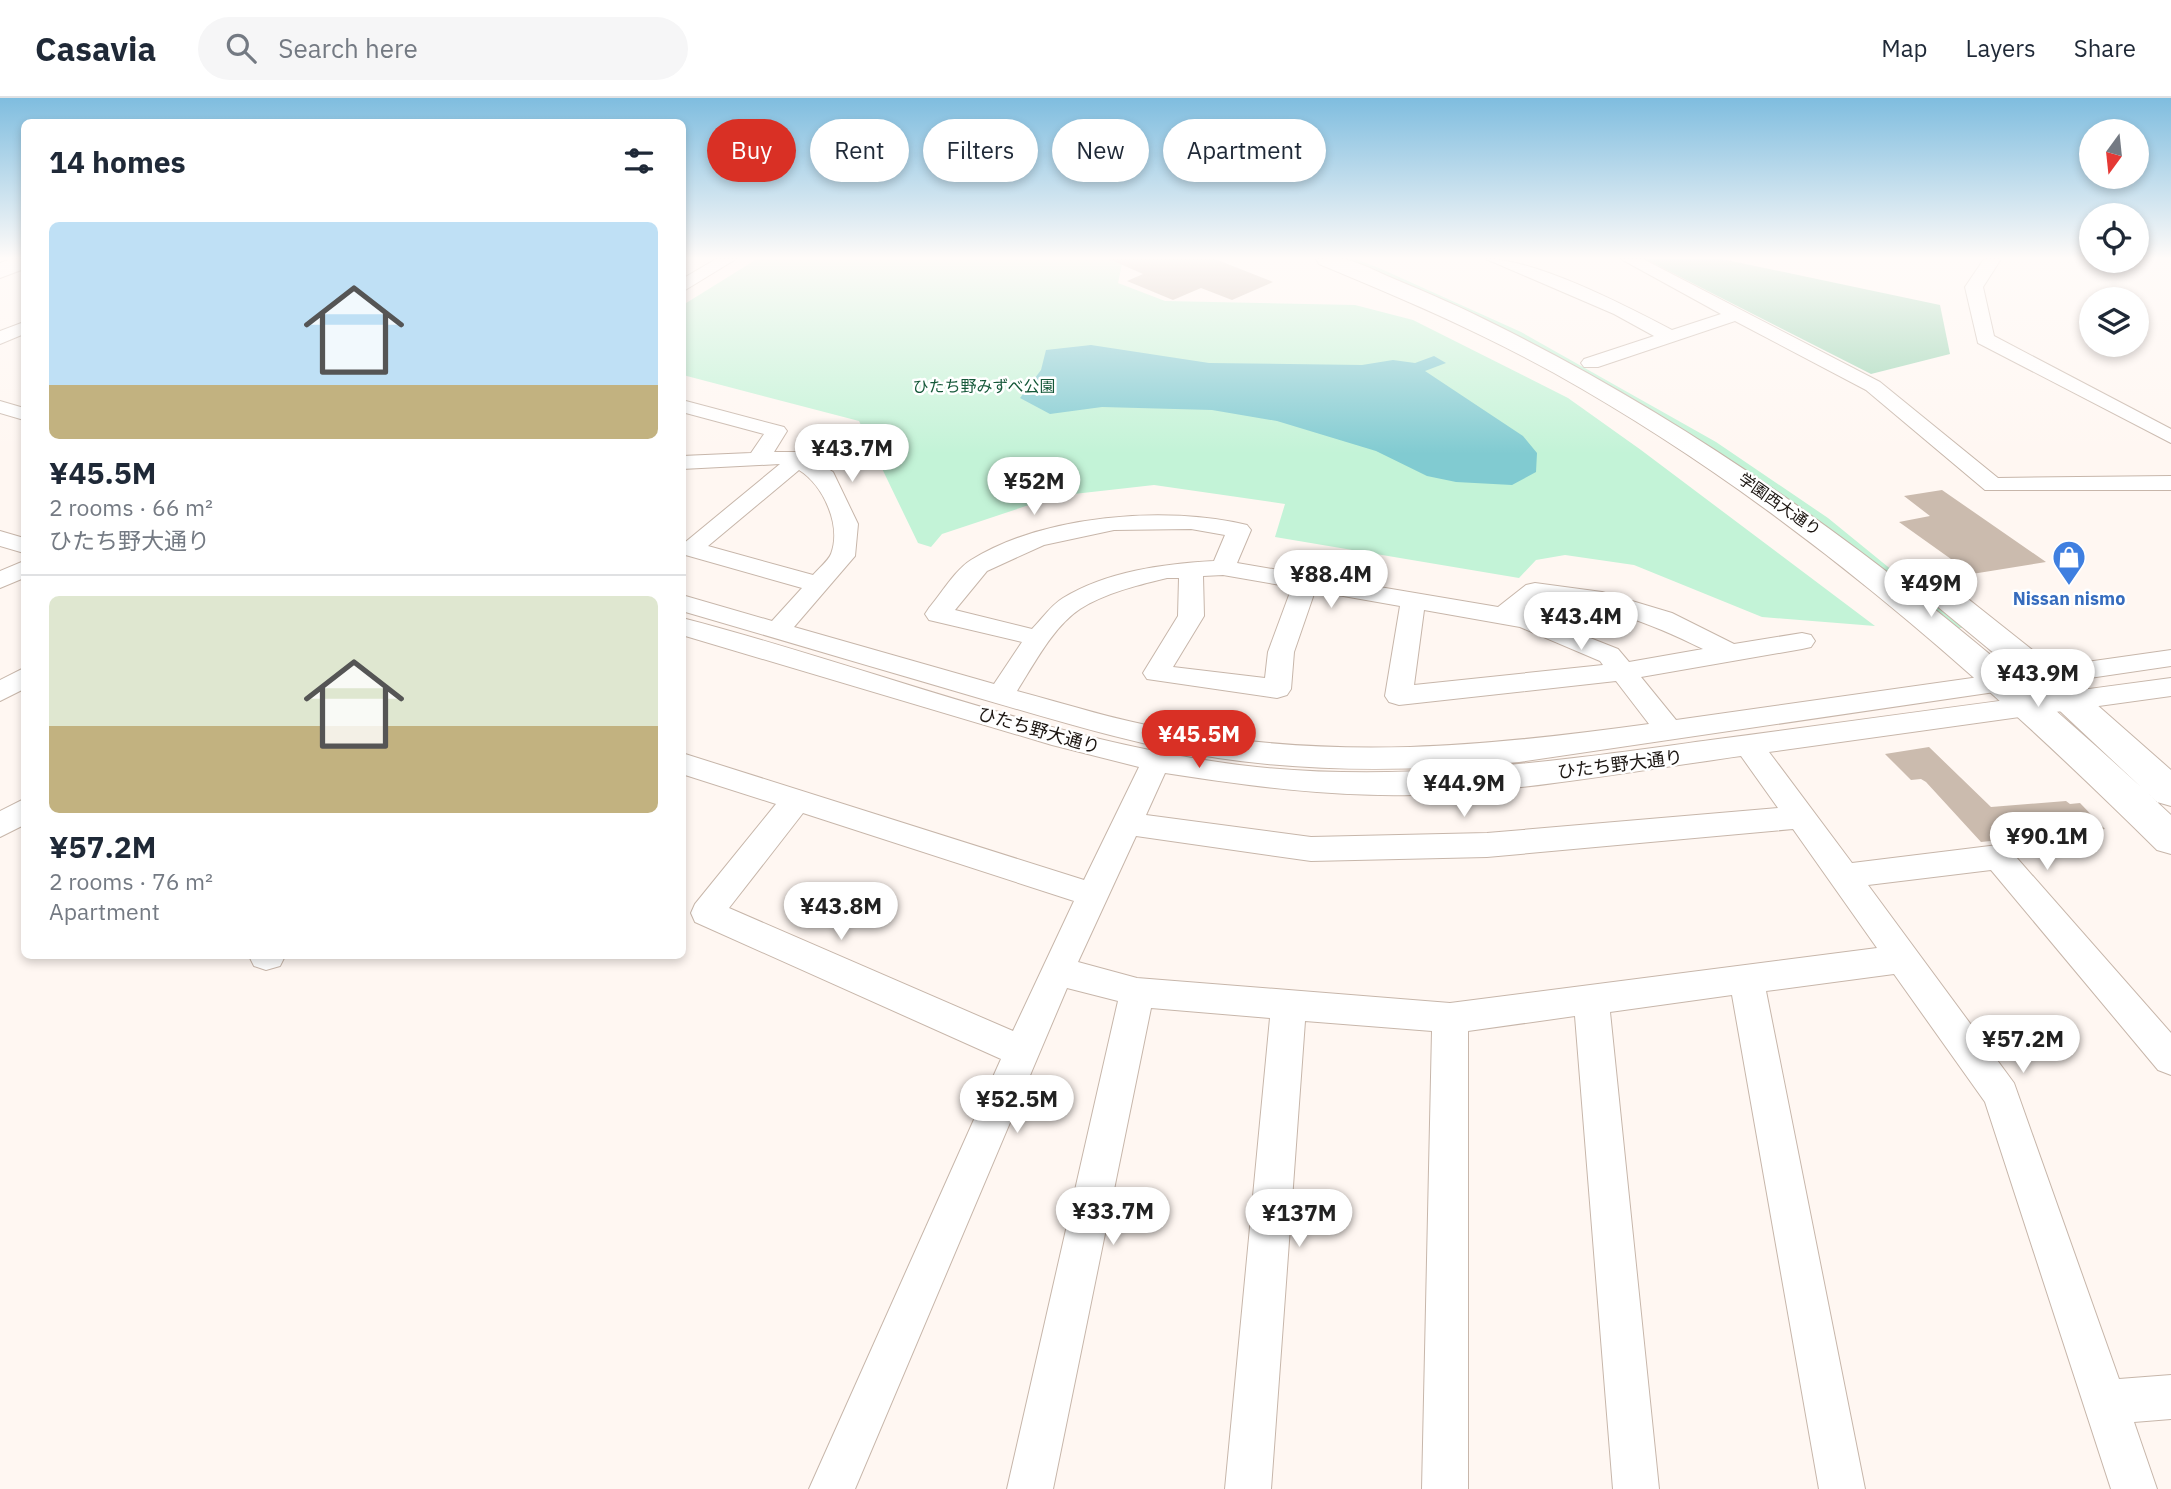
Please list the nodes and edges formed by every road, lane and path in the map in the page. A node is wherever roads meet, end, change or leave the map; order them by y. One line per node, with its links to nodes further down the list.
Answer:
1 (1477, 324): 39 (main road, 学園西大通り)
2 (1511, 324): 10 (main road, 学園西大通り)
3 (1646, 324): 8 (street)
4 (1705, 324): 8 (street)
5 (1752, 324): 20 (street)
6 (1982, 324): 16 (street)
7 (21, 329): 9 (street)
8 (1667, 335): 10 (street)
9 (0, 338)
10 (1591, 363): 41 (main road, 学園西大通り)
11 (0, 407): 13 (street)
12 (686, 407): 17 (street)
13 (21, 413)
14 (0, 426): 15 (street)
15 (21, 432)
16 (2171, 437)
17 (758, 459): 18 (street); 19 (street)
18 (798, 460): 28 (street); 28 (street)
19 (686, 463)
20 (2171, 484)
21 (0, 538): 22 (street)
22 (21, 545)
23 (1223, 568): 24 (street); 27 (street); 34 (street)
24 (1191, 569): 27 (street); 34 (street)
25 (21, 570): 26 (street)
26 (0, 581)
27 (1306, 582): 29 (street)
28 (820, 585): 33 (street)
29 (1413, 601): 31 (street); 38 (street)
30 (686, 604): 33 (street, ひたち野大通り)
31 (1503, 616): 36 (street); 38 (street)
32 (686, 627): 46 (street, ひたち野大通り)
33 (777, 631): 42 (street, ひたち野大通り)
34 (1038, 638): 42 (street)
35 (1802, 641): 36 (street)
36 (1731, 653): 38 (street)
37 (2171, 658): 41 (street, ひたち野大通り)
38 (1621, 672): 44 (street)
39 (2003, 680): 41 (main road, 学園西大通り); 44 (street, ひたち野大通り)
40 (2171, 687): 43 (street)
41 (2037, 691): 43 (main road, 学園西大通り); 45 (street, ひたち野大通り); 54 (main road, 学園西大通り)
42 (1000, 696): 44 (street, ひたち野大通り)
43 (2071, 701): 48 (main road, 学園西大通り)
44 (1668, 729)
45 (1749, 745): 46 (street, ひたち野大通り); 51 (street)
46 (1156, 761): 52 (street)
47 (686, 764): 49 (street)
48 (2171, 792)
49 (797, 799): 56 (street); 64 (street)
50 (21, 812): 53 (street)
51 (1799, 817): 52 (street); 55 (street)
52 (1127, 824): 56 (street)
53 (0, 826)
54 (2171, 839)
55 (1846, 876): 57 (street); 65 (street)
56 (1093, 895): 58 (street)
57 (1901, 960): 59 (street); 67 (street)
58 (1057, 971): 60 (street); 64 (street)
59 (1746, 979): 61 (street); 73 (street)
60 (1137, 992): 62 (street); 69 (street)
61 (1591, 1000): 63 (street); 72 (street)
62 (1289, 1004): 63 (street); 70 (street)
63 (1451, 1018): 71 (street)
64 (1022, 1052): 68 (street)
65 (2171, 1059)
66 (2171, 1397): 67 (street)
67 (2105, 1402): 74 (street)
68 (832, 1489)
69 (1030, 1489)
70 (1248, 1489)
71 (1445, 1489)
72 (1636, 1489)
73 (1842, 1489)
74 (2134, 1489)

